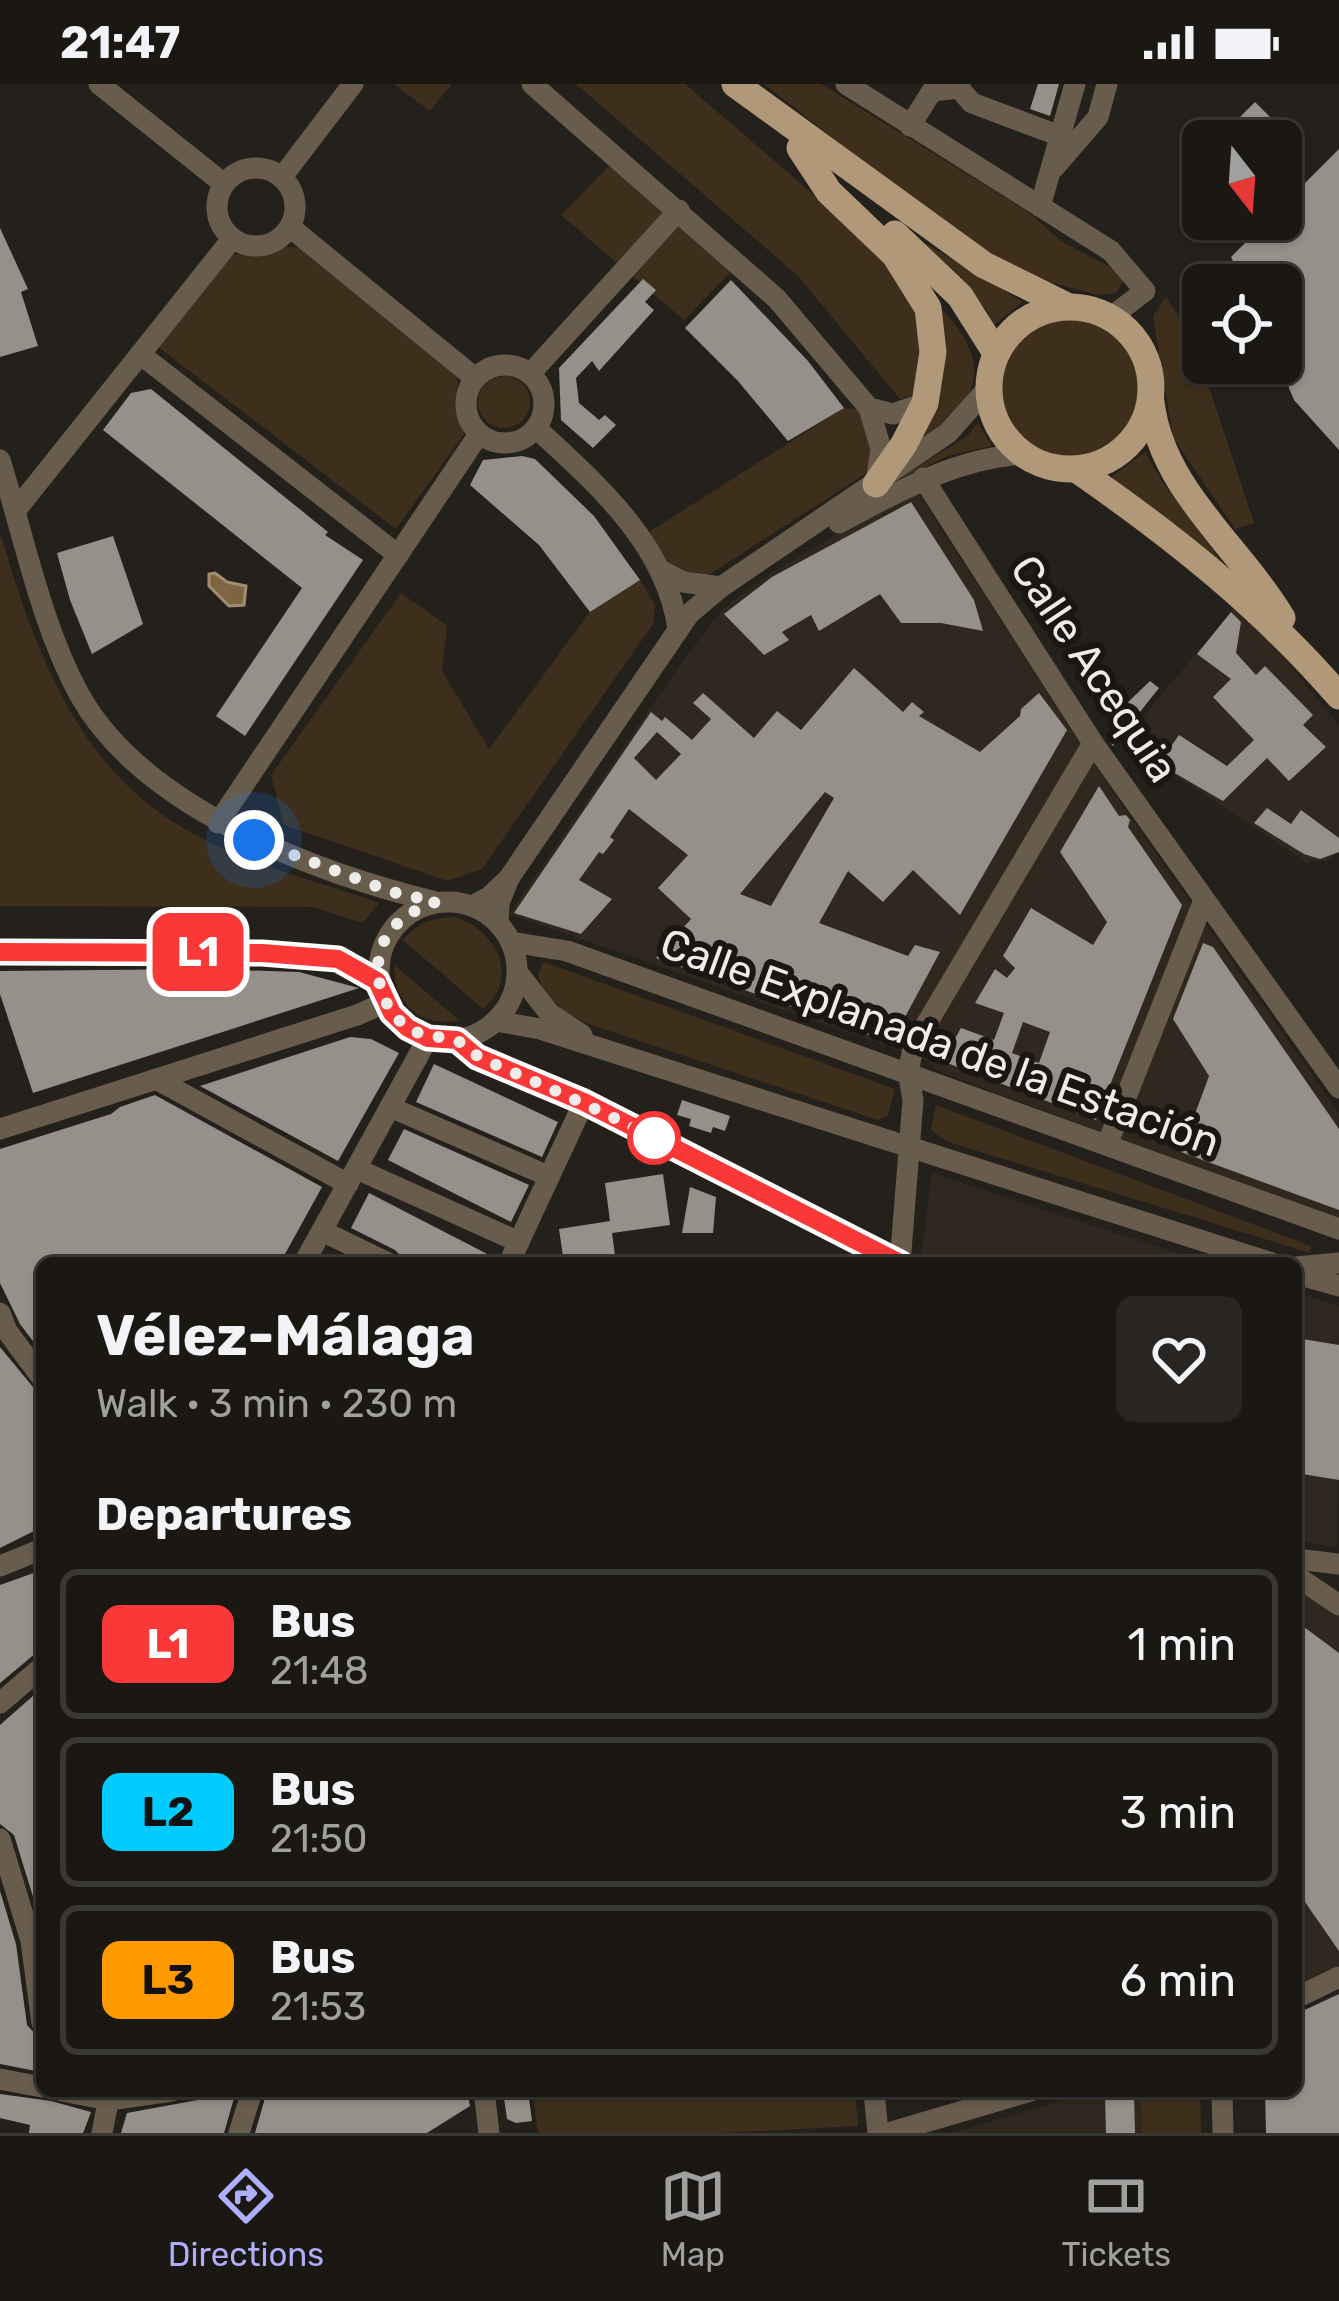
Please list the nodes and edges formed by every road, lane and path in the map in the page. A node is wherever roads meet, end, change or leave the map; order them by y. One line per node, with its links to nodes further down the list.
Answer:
1 (99, 84): 14 (street)
2 (353, 84): 13 (street)
3 (532, 84): 16 (street)
4 (731, 84): 11 (main road); 19 (main road)
5 (847, 84): 9 (street)
6 (1075, 84): 10 (street)
7 (1107, 84): 12 (street)
8 (960, 86): 9 (street); 10 (street)
9 (910, 126): 15 (street)
10 (1060, 136): 12 (street)
11 (800, 148): 21 (main road); 27 (main road)
12 (1050, 173): 15 (street)
13 (282, 177): 14 (street); 17 (street)
14 (224, 184): 18 (street)
15 (1040, 207): 20 (street)
16 (679, 210): 23 (street); 28 (street)
17 (290, 227): 18 (street); 24 (street)
18 (232, 238): 22 (street)
19 (1067, 307): 20 (main road); 21 (main road)
20 (1111, 317): 26 (main road)
21 (996, 353): 25 (main road)
22 (140, 354): 36 (street); 37 (street)
23 (530, 374): 24 (street); 29 (street)
24 (476, 378): 30 (street)
25 (988, 388): 31 (main road); 35 (street)
26 (1151, 398): 33 (main road); 41 (main road)
27 (925, 403): 28 (street); 35 (main road)
28 (869, 409): 35 (street)
29 (536, 428): 30 (street); 38 (street)
30 (479, 434): 37 (street)
31 (1023, 454): 33 (main road); 34 (street)
32 (0, 460): 36 (street)
33 (1076, 469): 41 (main road)
34 (922, 478): 39 (street); 43 (street, Calle Acequia)
35 (876, 484): 39 (street)
36 (16, 510): 44 (street)
37 (398, 554): 44 (street)
38 (664, 572): 39 (street); 40 (street)
39 (729, 582): 40 (street)
40 (678, 629): 45 (street)
41 (1303, 654): 42 (main road)
42 (1339, 696)
43 (1093, 742): 46 (street, Calle Acequia); 58 (street)
44 (218, 823): 47 (street)
45 (509, 878): 48 (street); 49 (street)
46 (1204, 900): 60 (street, Calle Acequia); 64 (street)
47 (436, 902): 48 (street); 53 (street)
48 (472, 906): 49 (street)
49 (498, 923): 50 (street)
50 (512, 942): 52 (street); 58 (street, Calle Explanada de la Estación)
51 (0, 952): 53 (street)
52 (518, 973): 54 (street); 57 (street)
53 (382, 991): 55 (street); 59 (street)
54 (496, 1021): 56 (street); 57 (street)
55 (428, 1038): 56 (street); 62 (street)
56 (457, 1040): 61 (street)
57 (607, 1052): 65 (street)
58 (908, 1071): 64 (street, Calle Explanada de la Estación); 65 (street)
59 (156, 1079): 63 (street); 66 (street)
60 (1339, 1088)
61 (584, 1102): 67 (street); 73 (street)
62 (391, 1107): 66 (street); 67 (street)
63 (0, 1129)
64 (1107, 1145): 68 (street, Calle Explanada de la Estación)
65 (910, 1149): 74 (street); 75 (street)
66 (352, 1176): 69 (street); 70 (street)
67 (548, 1176): 70 (street)
68 (1339, 1229)
69 (322, 1231): 71 (street); 72 (street)
70 (514, 1253)
71 (307, 1257)
72 (376, 1257)
73 (890, 1257)
74 (900, 1257)
75 (1253, 1257)
76 (1339, 1263): 77 (street)
77 (1302, 1269)
78 (1302, 1272): 79 (street)
79 (1339, 1286)
80 (0, 1313): 81 (street)
81 (36, 1370)
82 (36, 1552): 85 (street)
83 (1302, 1560): 84 (street)
84 (1339, 1564)
85 (0, 1566)
86 (1302, 1580): 87 (street)
87 (1339, 1605)
88 (36, 1672): 89 (street)
89 (0, 1703)
90 (0, 1838): 91 (street)
91 (36, 1940)
92 (1339, 1977): 93 (street)
93 (1302, 1995)
94 (0, 2079): 95 (street)
95 (36, 2086)
96 (109, 2097): 102 (street)
97 (250, 2097): 103 (street)
98 (485, 2097): 104 (street)
99 (875, 2097): 105 (street)
100 (1011, 2097): 106 (street)
101 (1222, 2097): 107 (street)
102 (102, 2133)
103 (239, 2133)
104 (489, 2133)
105 (878, 2133)
106 (888, 2133)
107 (1223, 2133)

